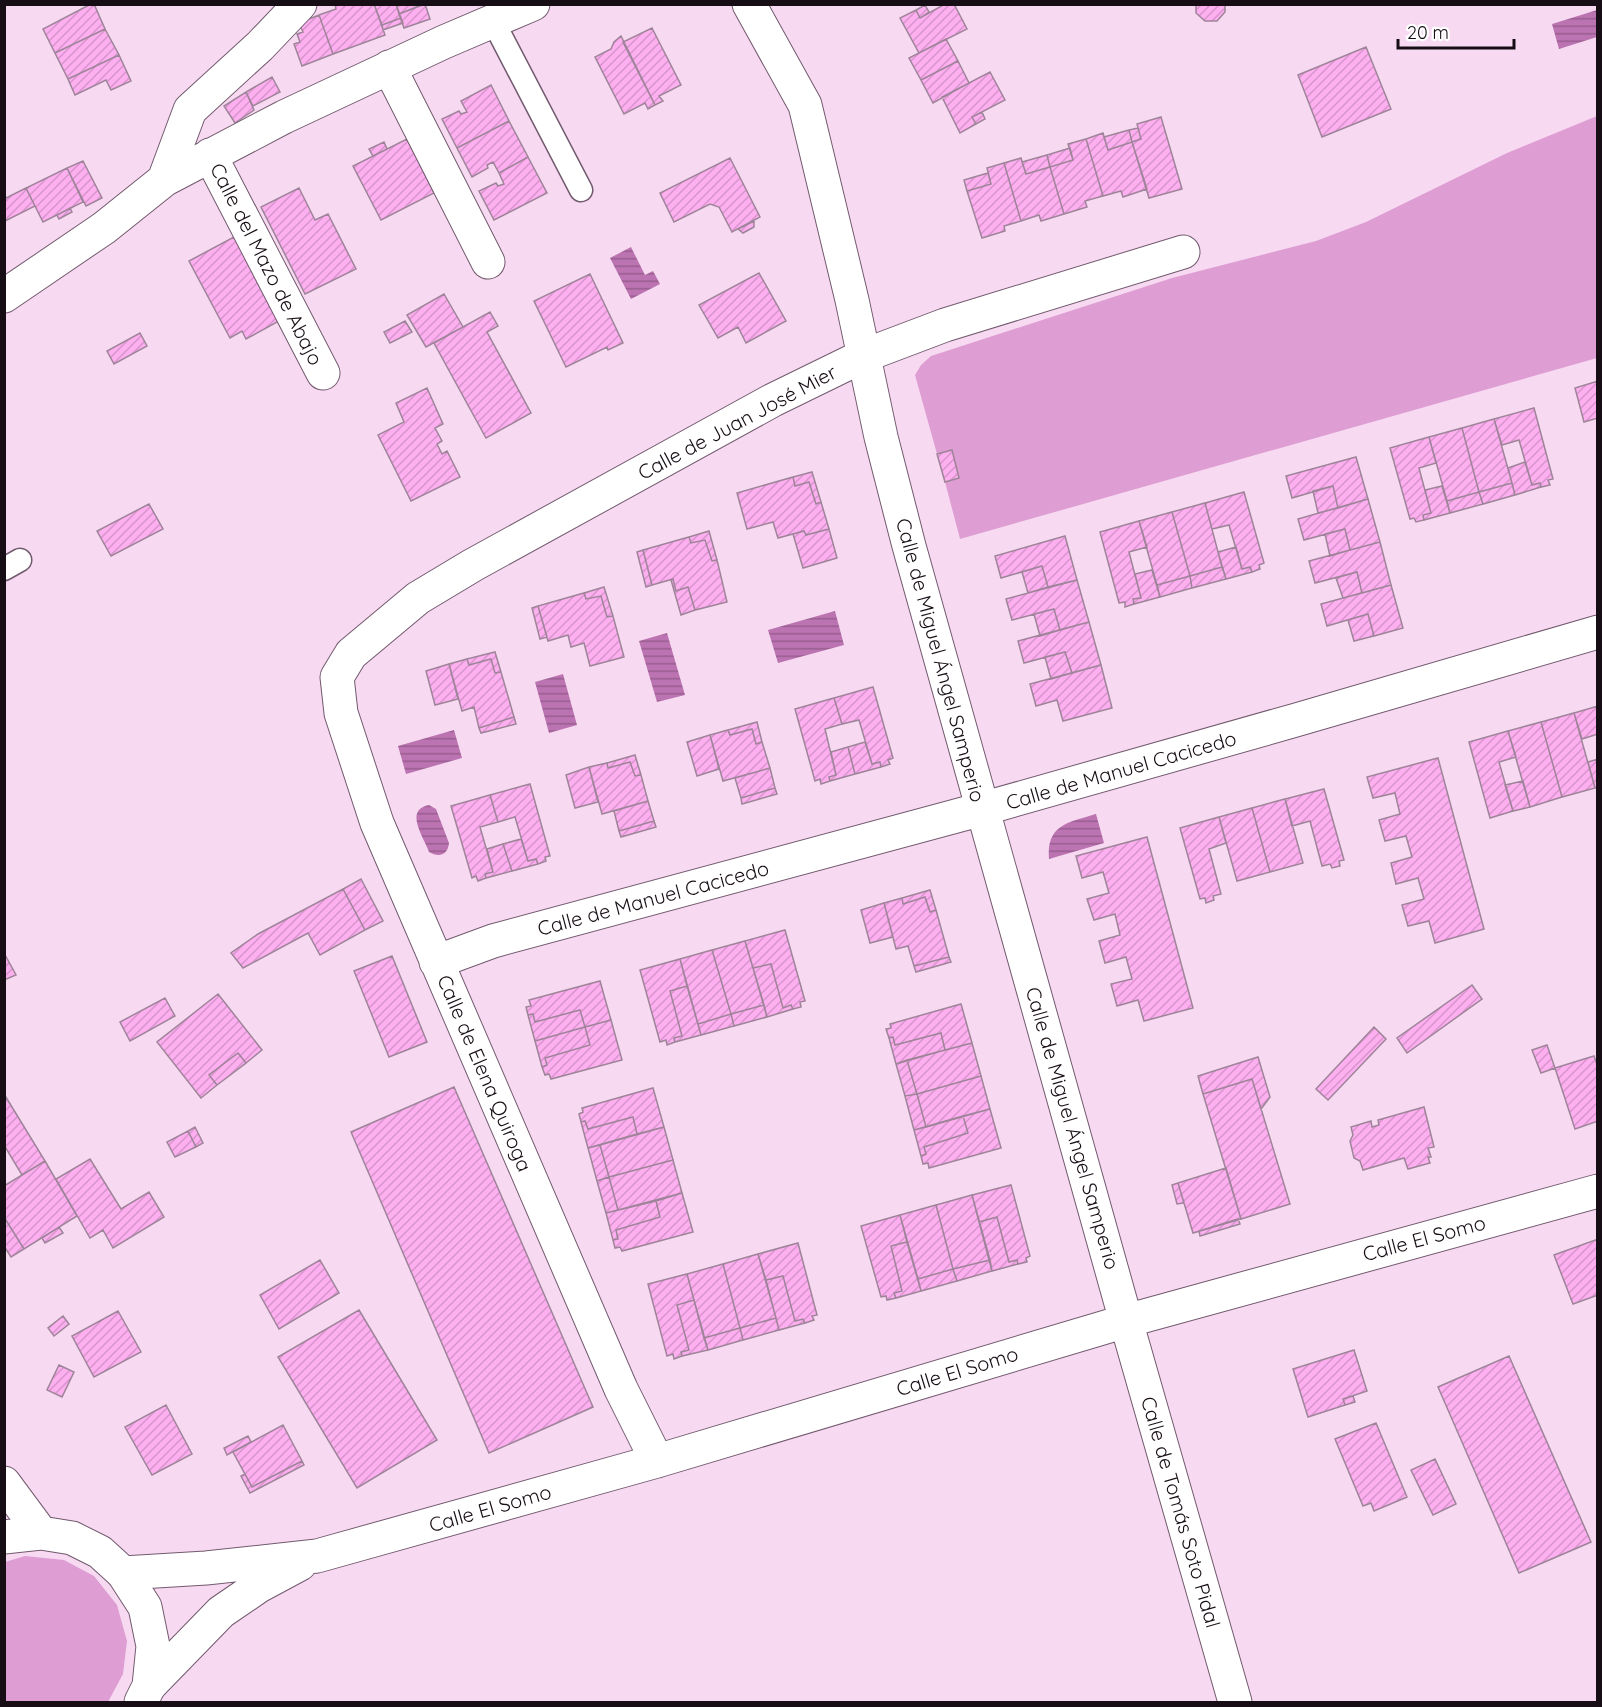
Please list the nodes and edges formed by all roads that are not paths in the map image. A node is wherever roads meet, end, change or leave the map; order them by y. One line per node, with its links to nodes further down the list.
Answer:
1 (300, 4): 7 (street)
2 (533, 4): 4 (street, Calle del Mazo de Abajo)
3 (749, 4): 12 (street, Calle de Miguel Ángel Samperio)
4 (493, 21): 5 (street, Calle del Mazo de Abajo); 8 (lane)
5 (389, 67): 6 (street, Calle del Mazo de Abajo); 10 (street)
6 (210, 155): 7 (street, Calle del Mazo de Abajo); 13 (street, Calle del Mazo de Abajo)
7 (164, 180): 11 (street, Calle del Mazo de Abajo)
8 (581, 190)
9 (1183, 252): 12 (street, Calle de Juan José Mier)
10 (488, 262)
11 (4, 296)
12 (863, 356): 15 (street, Calle de Juan José Mier); 16 (street, Calle de Miguel Ángel Samperio)
13 (323, 373)
14 (1598, 632): 16 (street, Calle de Manuel Cacicedo)
15 (337, 677): 17 (street, Calle de Elena Quiroga)
16 (982, 809): 17 (street, Calle de Manuel Cacicedo); 19 (street, Calle de Miguel Ángel Samperio)
17 (436, 962): 20 (street, Calle de Elena Quiroga)
18 (1598, 1191): 19 (street, Calle El Somo)
19 (1126, 1321): 20 (street, Calle El Somo); 27 (street, Calle de Tomás Soto Pidal)
20 (657, 1461): 24 (street, Calle El Somo)
21 (4, 1483): 22 (street)
22 (41, 1533): 23 (street); 25 (street)
23 (4, 1537)
24 (317, 1556): 25 (street, Calle El Somo); 26 (street, Calle El Somo)
25 (123, 1573): 26 (street)
26 (145, 1694)
27 (1235, 1702)

